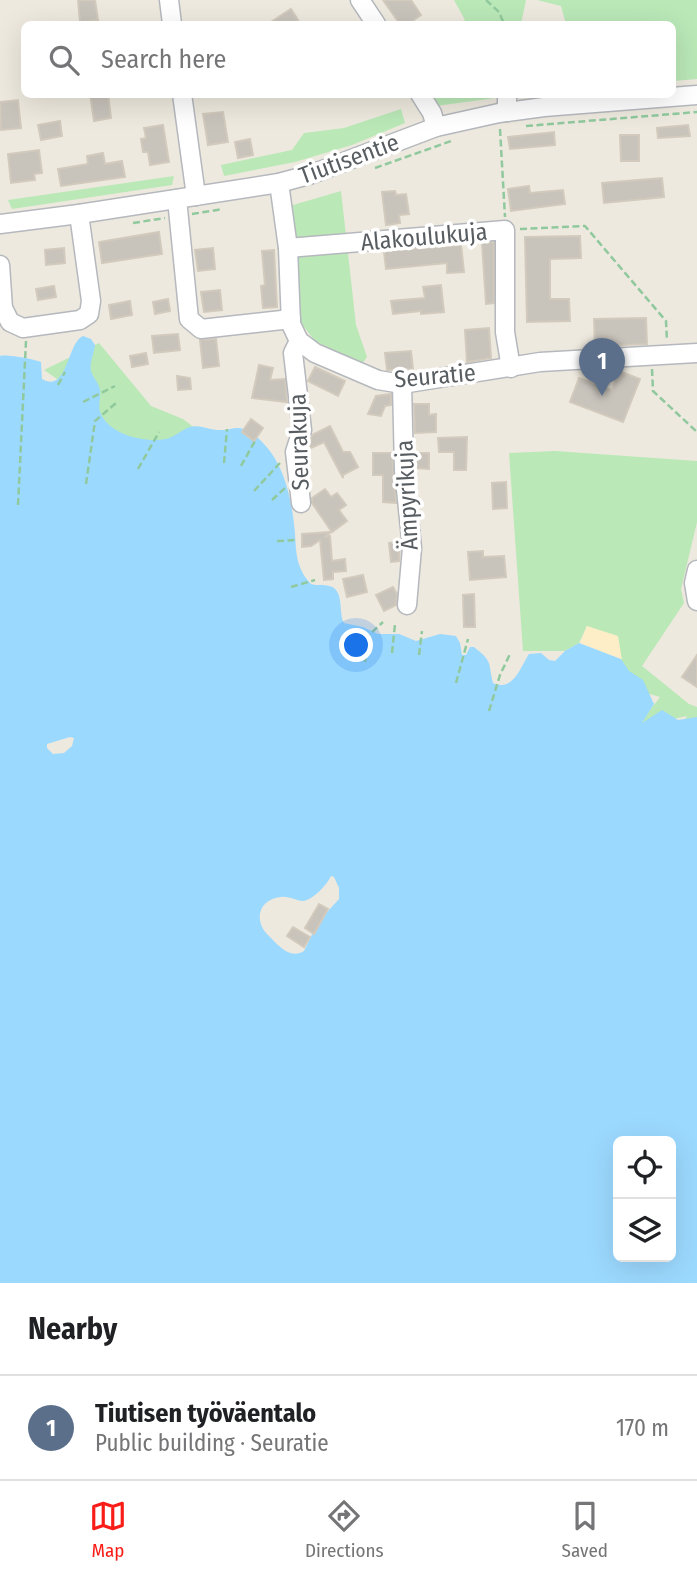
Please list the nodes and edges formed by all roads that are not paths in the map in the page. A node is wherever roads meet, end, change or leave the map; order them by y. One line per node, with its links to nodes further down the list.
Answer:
1 (169, 0): 3 (street)
2 (360, 0): 4 (street)
3 (172, 21)
4 (374, 21)
5 (697, 95): 6 (street, Tiutisentie)
6 (676, 97)
7 (183, 98): 13 (street)
8 (423, 98): 11 (street)
9 (663, 98): 10 (street, Tiutisentie)
10 (505, 112): 11 (street, Tiutisentie)
11 (436, 127): 12 (street, Tiutisentie)
12 (279, 183): 13 (street, Tiutisentie); 17 (street)
13 (196, 196): 14 (street, Tiutisentie)
14 (177, 199): 15 (street, Tiutisentie); 19 (street)
15 (79, 214): 16 (street, Tiutisentie); 18 (street)
16 (0, 224)
17 (288, 248): 19 (street); 22 (street, Alakoulukuja)
18 (0, 265)
19 (291, 319): 20 (street)
20 (299, 341): 23 (street, Seuratie); 24 (street, Seurakuja)
21 (697, 353): 22 (street, Seuratie)
22 (511, 368): 23 (street, Seuratie)
23 (402, 384): 27 (street, Ämpyrikuja)
24 (296, 496)
25 (697, 570): 26 (street)
26 (697, 601)
27 (407, 605)

